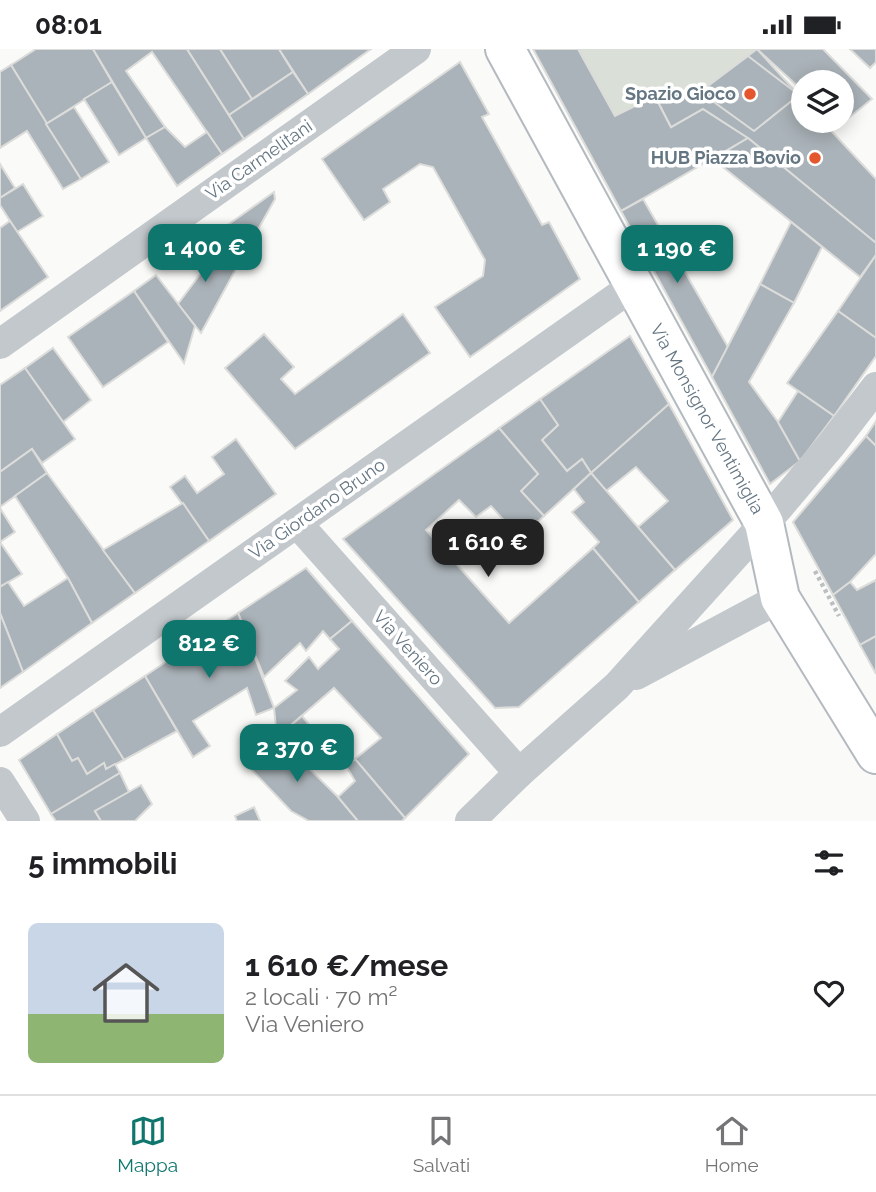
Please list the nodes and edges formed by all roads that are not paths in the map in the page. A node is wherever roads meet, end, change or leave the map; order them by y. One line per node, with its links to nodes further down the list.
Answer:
1 (416, 49): 4 (street, Via Carmelitani)
2 (505, 49): 3 (main road, Via Monsignor Ventimiglia)
3 (633, 286): 6 (street, Via Giordano Bruno); 7 (main road, Via Monsignor Ventimiglia)
4 (0, 344)
5 (876, 387): 7 (street)
6 (297, 523): 10 (street, Via Giordano Bruno); 12 (street, Via Veniero)
7 (764, 523): 8 (main road, Via Monsignor Ventimiglia); 9 (street)
8 (779, 598): 9 (street); 11 (main road, Via Monsignor Ventimiglia)
9 (617, 685): 12 (street)
10 (0, 732)
11 (876, 754)
12 (519, 773): 15 (street)
13 (0, 782): 14 (street)
14 (24, 821)
15 (470, 821)

